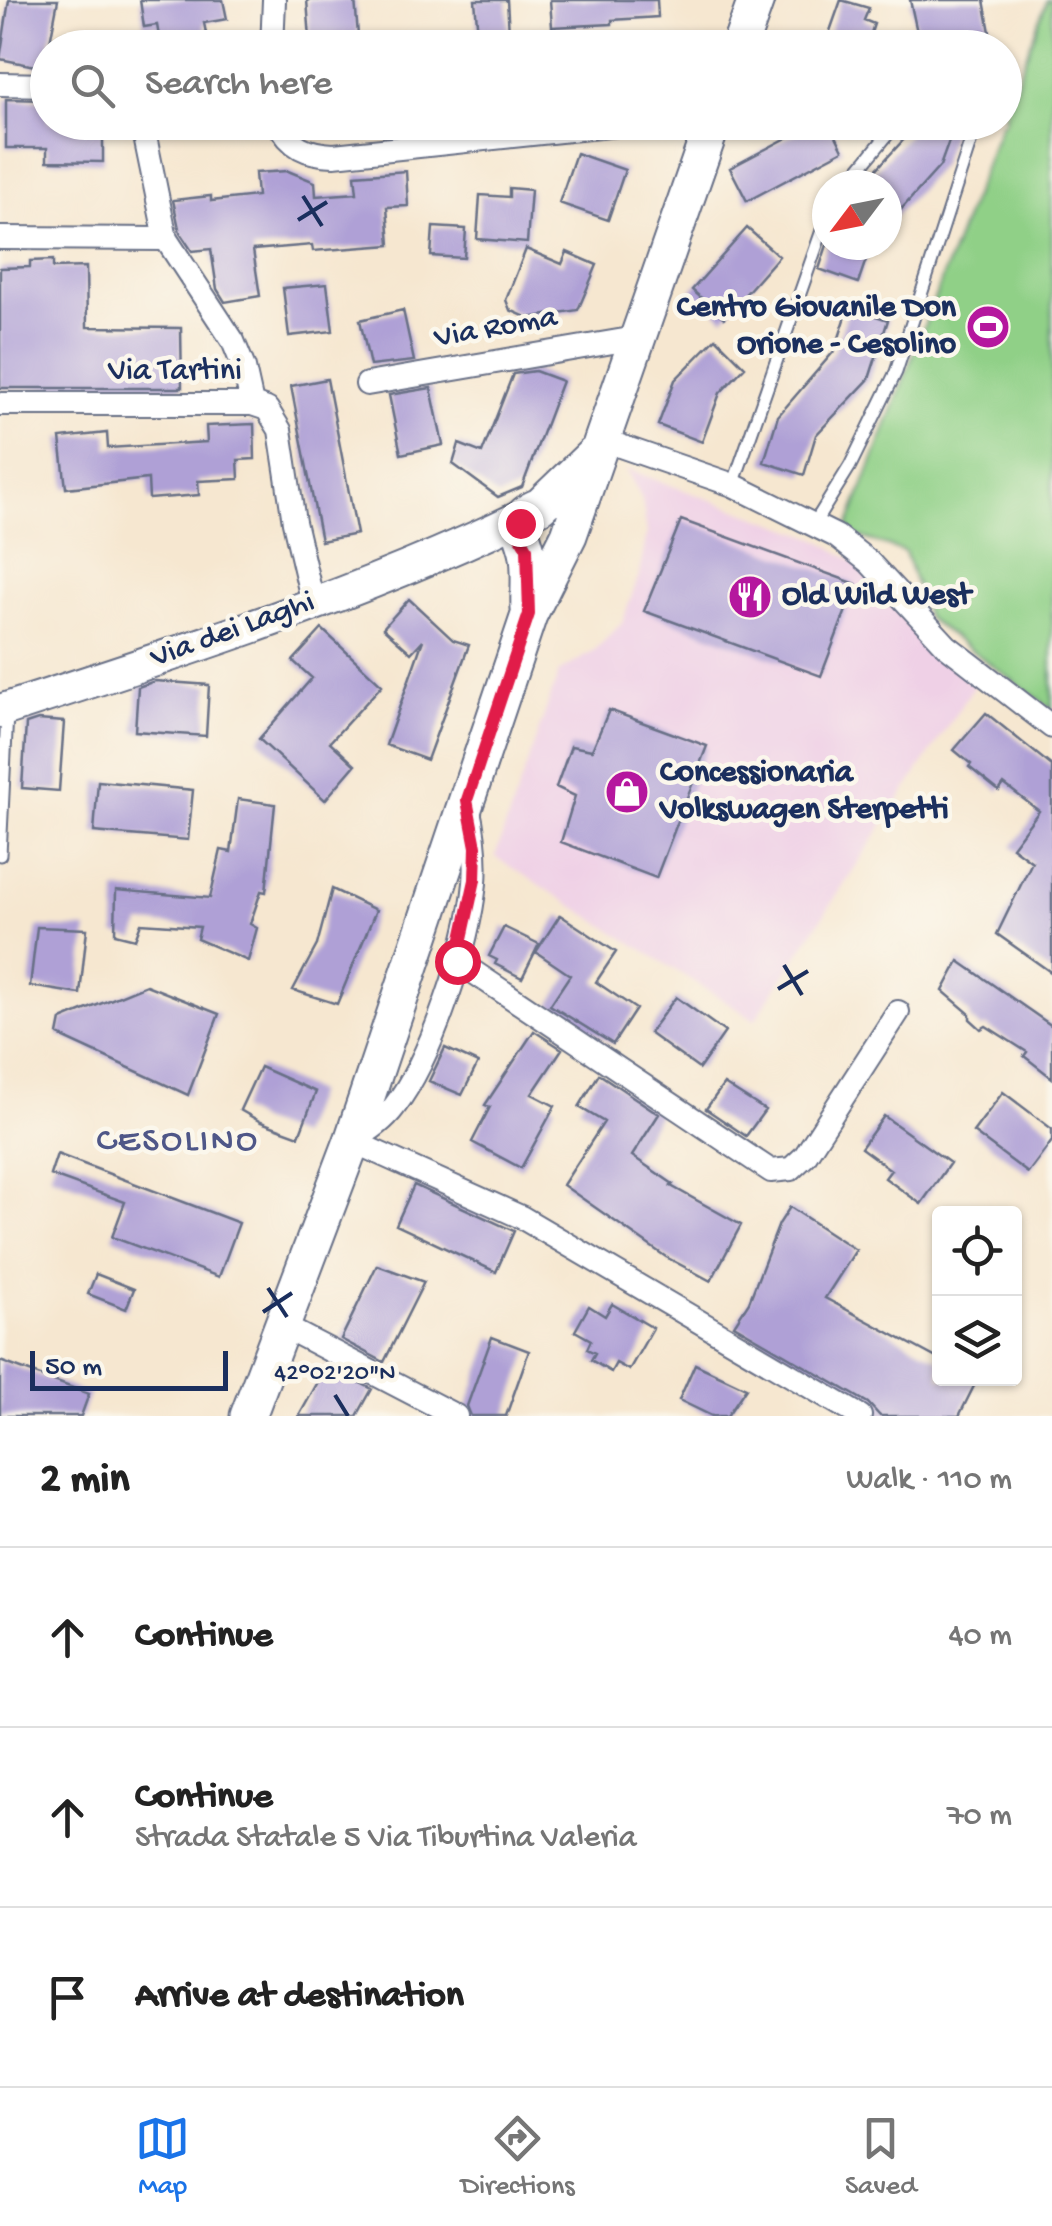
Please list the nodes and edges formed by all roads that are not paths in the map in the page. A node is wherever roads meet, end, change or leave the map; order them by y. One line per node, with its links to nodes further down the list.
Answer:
1 (274, 0): 3 (street)
2 (756, 0): 4 (main road)
3 (273, 30)
4 (746, 30)
5 (0, 84): 6 (street)
6 (30, 85)
7 (146, 140): 15 (street)
8 (290, 140): 9 (street)
9 (476, 140)
10 (707, 140): 17 (main road)
11 (883, 140): 13 (lane)
12 (968, 140): 23 (lane)
13 (858, 170)
14 (0, 238): 15 (street)
15 (166, 238): 20 (street)
16 (812, 259): 22 (lane)
17 (636, 338): 18 (street, Via Roma); 21 (main road)
18 (367, 384)
19 (0, 404): 20 (street, Via Tartini)
20 (252, 404): 25 (street, Via Tartini)
21 (598, 446): 22 (street); 24 (main road)
22 (733, 485): 23 (street)
23 (814, 524): 27 (street)
24 (540, 532): 25 (street, Via dei Laghi); 28 (main road)
25 (313, 603): 26 (street, Via dei Laghi)
26 (3, 710): 29 (lane)
27 (1052, 728)
28 (467, 800): 30 (street); 32 (main road)
29 (0, 855)
30 (457, 961): 31 (street); 32 (street)
31 (898, 1012)
32 (352, 1141): 33 (main road); 36 (street)
33 (282, 1326): 34 (main road); 35 (street)
34 (248, 1416)
35 (456, 1416)
36 (860, 1416)

